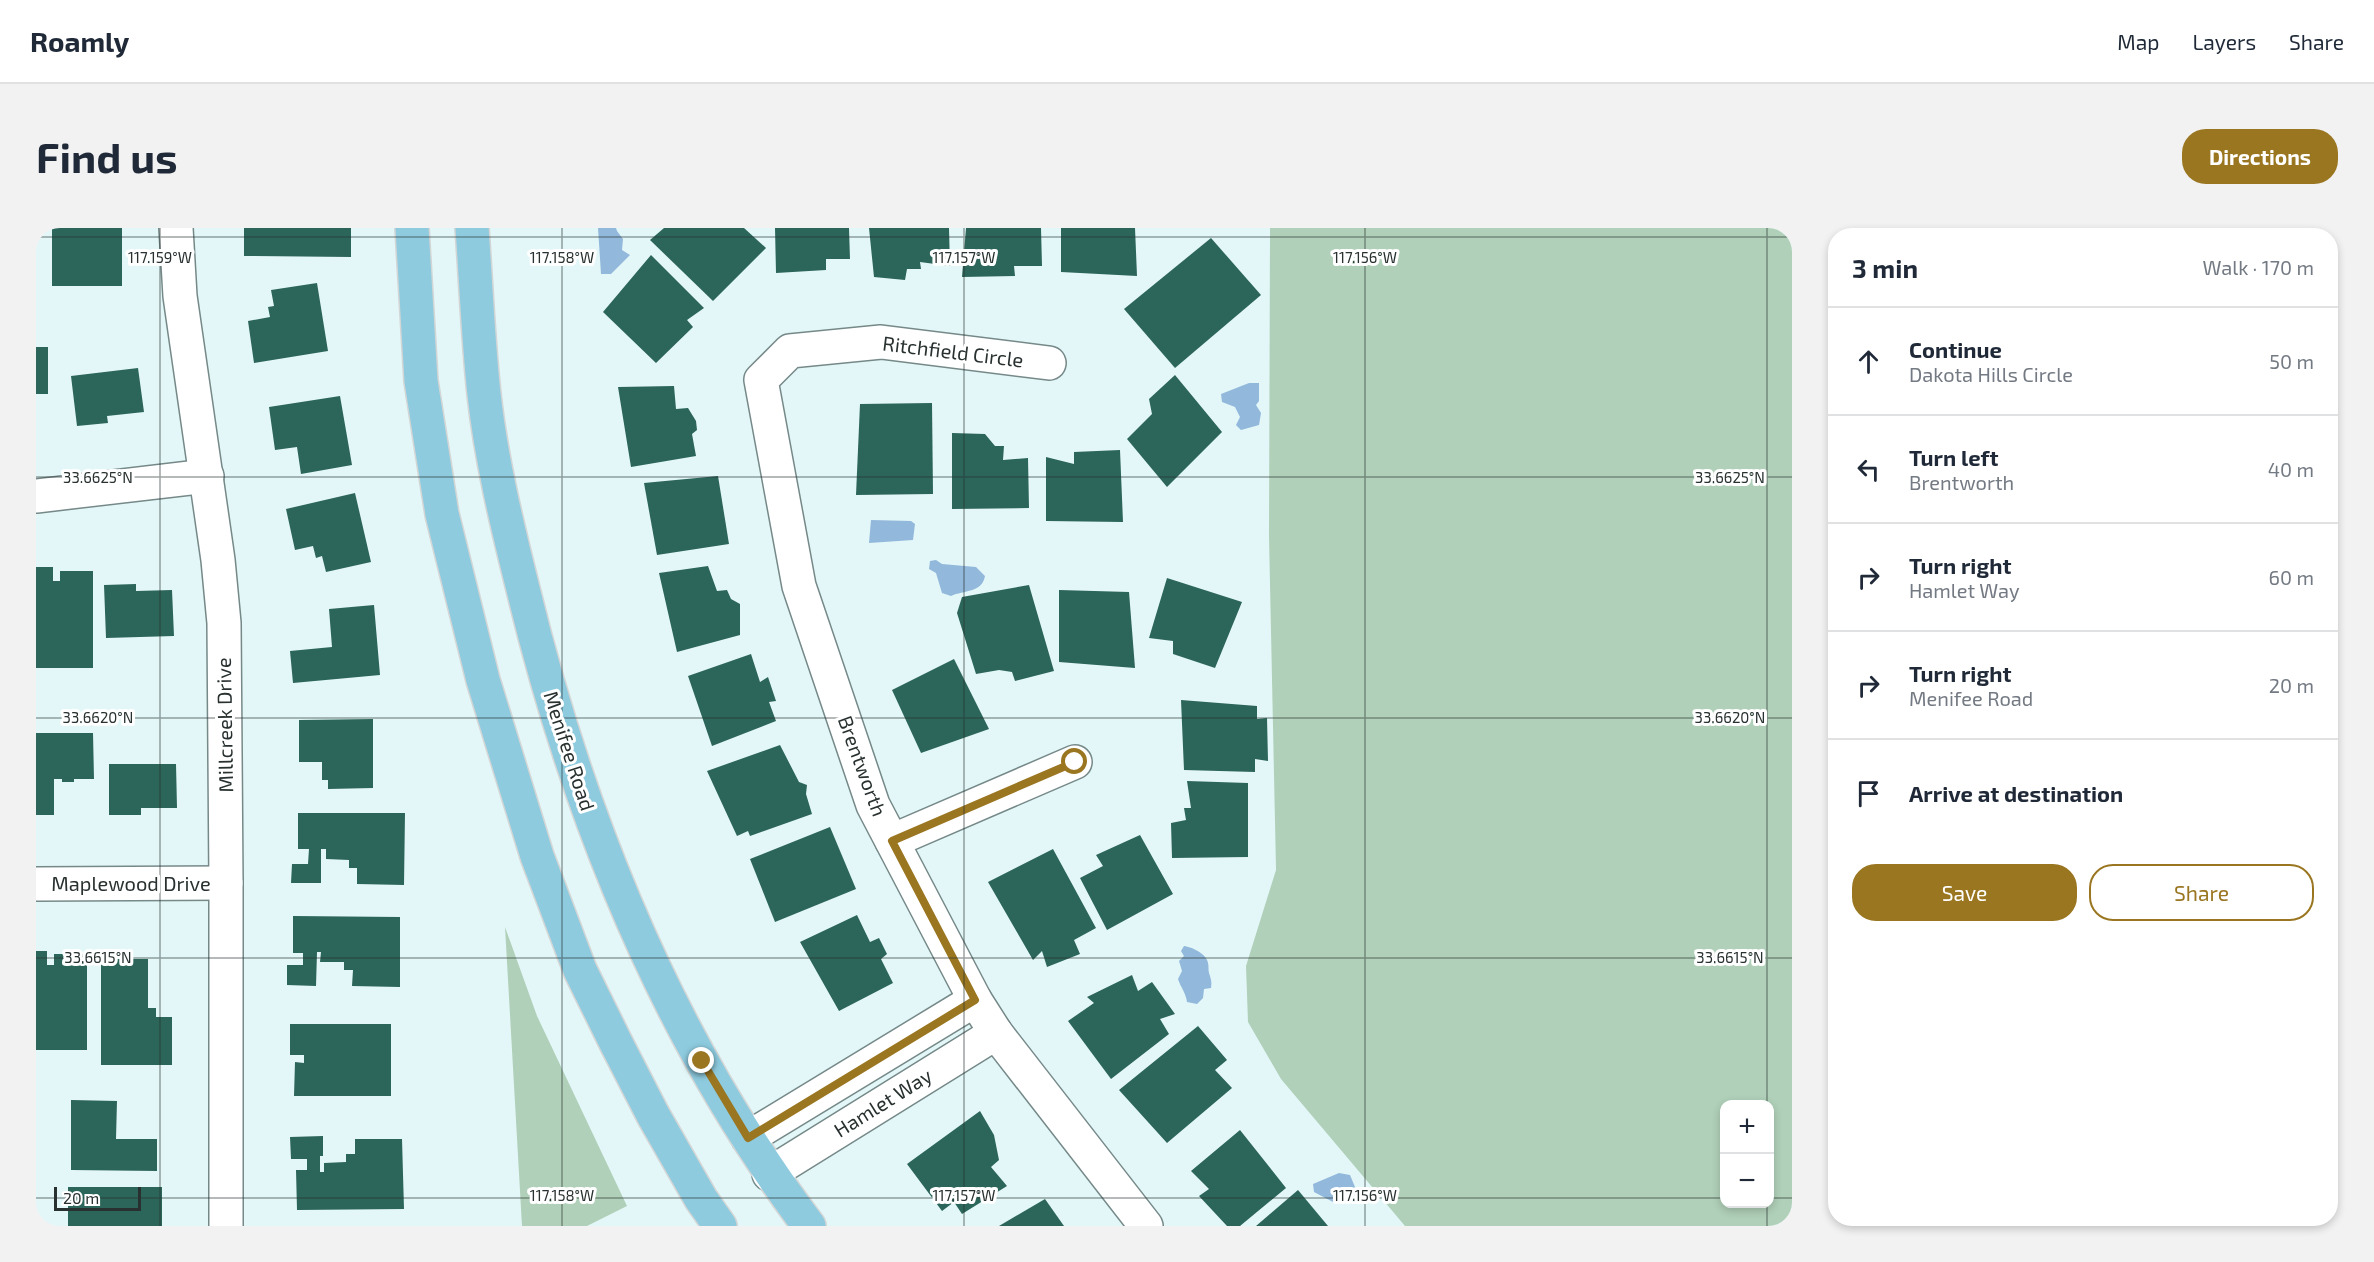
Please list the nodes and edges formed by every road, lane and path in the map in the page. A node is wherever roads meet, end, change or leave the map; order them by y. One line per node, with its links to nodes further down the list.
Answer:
1 (176, 228): 6 (street, Millcreek Drive)
2 (412, 228): 17 (main road)
3 (472, 228): 14 (main road, Menifee Road)
4 (1049, 363): 5 (street, Ritchfield Circle)
5 (761, 380): 9 (street, Brentworth)
6 (207, 476): 7 (street); 10 (street, Millcreek Drive)
7 (36, 496)
8 (1075, 762): 9 (street)
9 (892, 841): 12 (street, Brentworth)
10 (226, 883): 11 (street, Maplewood Drive); 16 (street, Millcreek Drive)
11 (36, 884)
12 (975, 1000): 13 (street, Brentworth); 14 (street, Hamlet Way)
13 (996, 1033): 15 (street, Hamlet Way); 19 (street, Brentworth)
14 (748, 1138): 15 (main road, Menifee Road)
15 (769, 1174): 18 (main road, Menifee Road)
16 (226, 1226)
17 (720, 1226)
18 (809, 1226)
19 (1146, 1226)

